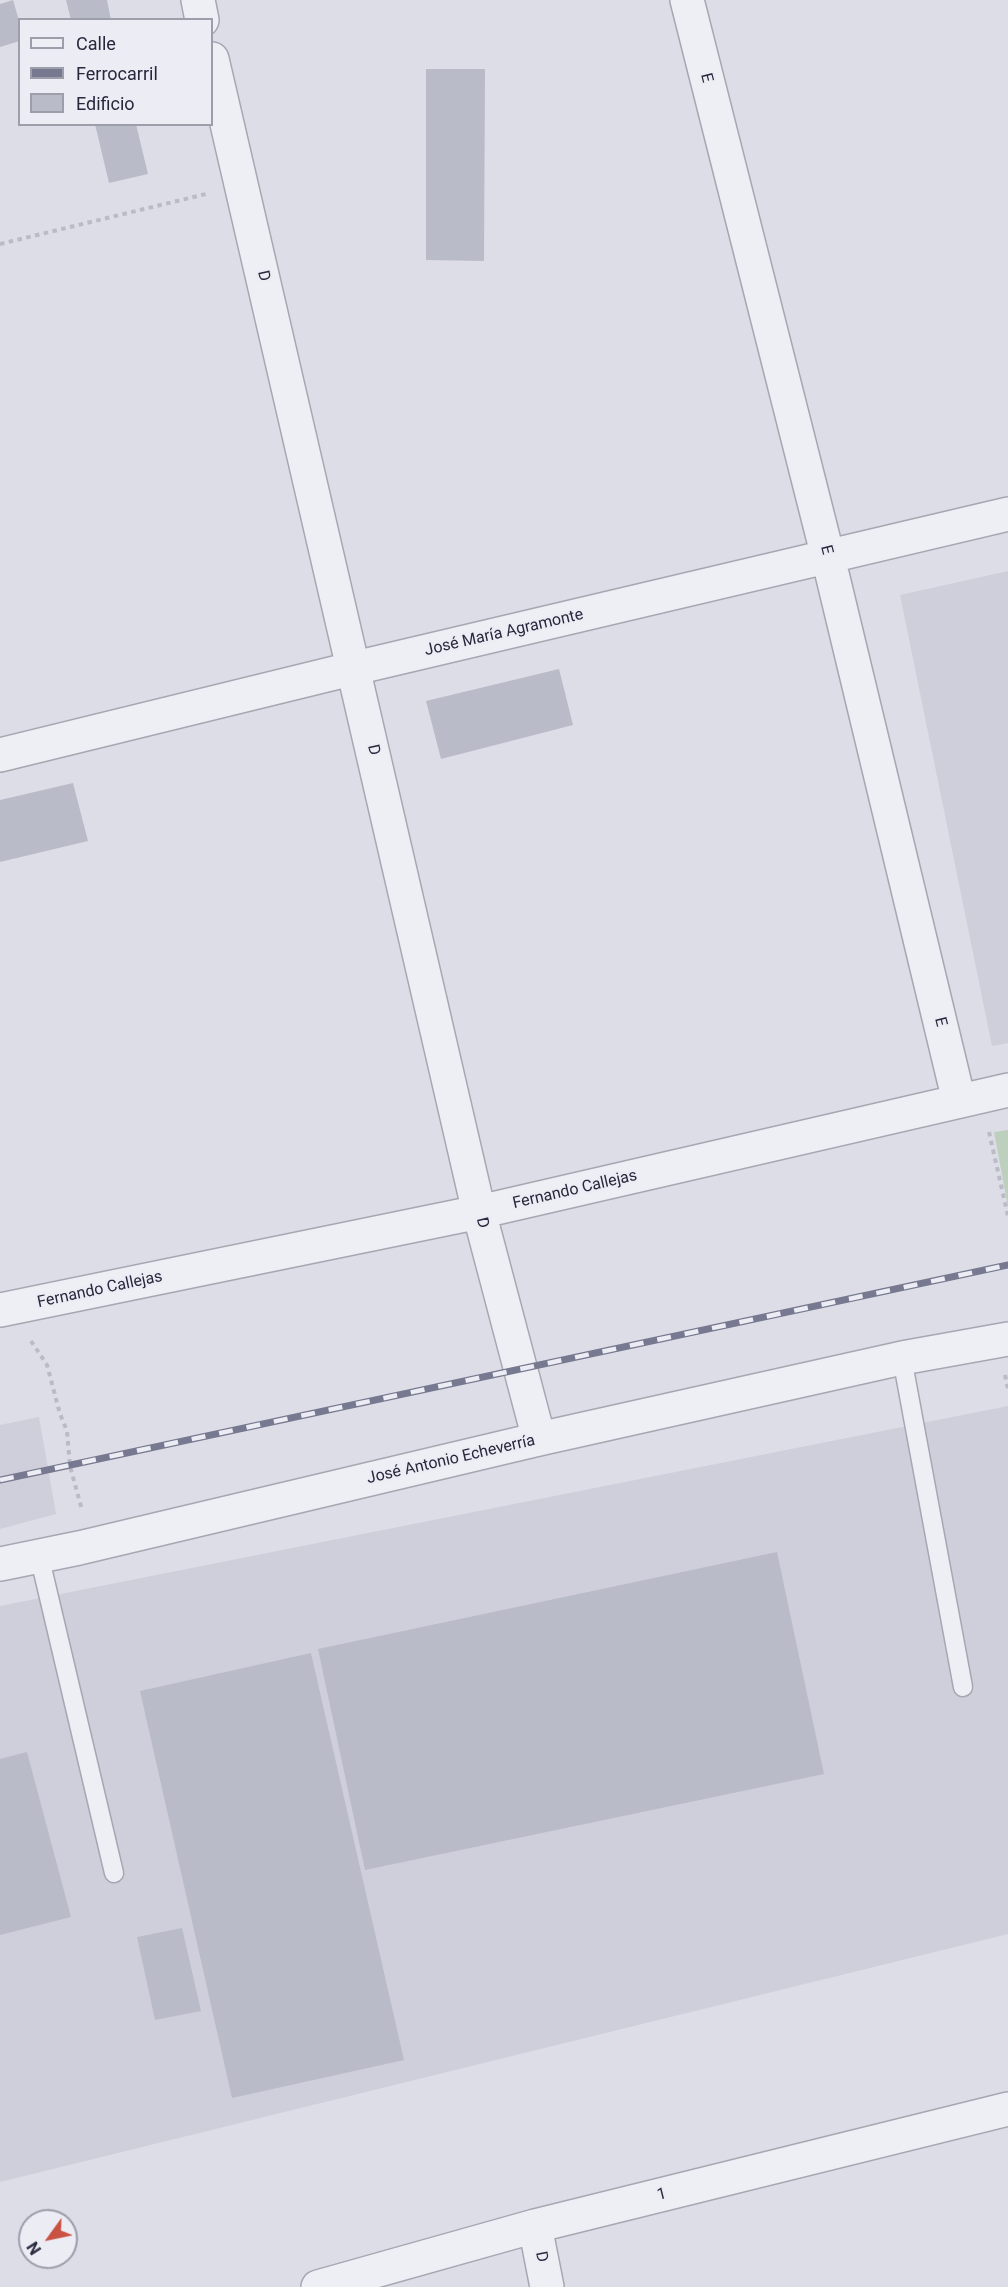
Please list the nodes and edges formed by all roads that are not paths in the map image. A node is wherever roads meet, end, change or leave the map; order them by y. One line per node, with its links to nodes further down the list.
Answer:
1 (198, 0): 3 (street)
2 (687, 0): 6 (street, E)
3 (202, 18)
4 (213, 63): 7 (street, D)
5 (1008, 514): 6 (street, José María Agramonte)
6 (828, 557): 7 (street, José María Agramonte); 9 (street, E)
7 (355, 668): 8 (street, José María Agramonte); 10 (street, D)
8 (0, 755)
9 (983, 1096): 10 (street, Fernando Callejas)
10 (479, 1212): 11 (street, Fernando Callejas); 14 (street, D)
11 (0, 1310)
12 (1008, 1339): 13 (street, José Antonio Echeverría)
13 (902, 1358): 14 (street, José Antonio Echeverría); 17 (lane)
14 (539, 1439): 15 (street, José Antonio Echeverría)
15 (39, 1555): 16 (street, José Antonio Echeverría); 18 (lane)
16 (0, 1564)
17 (963, 1688)
18 (114, 1873)
19 (1008, 2109): 20 (street, 1)
20 (535, 2226): 21 (street, 1); 22 (street, D)
21 (318, 2287)
22 (547, 2287)

